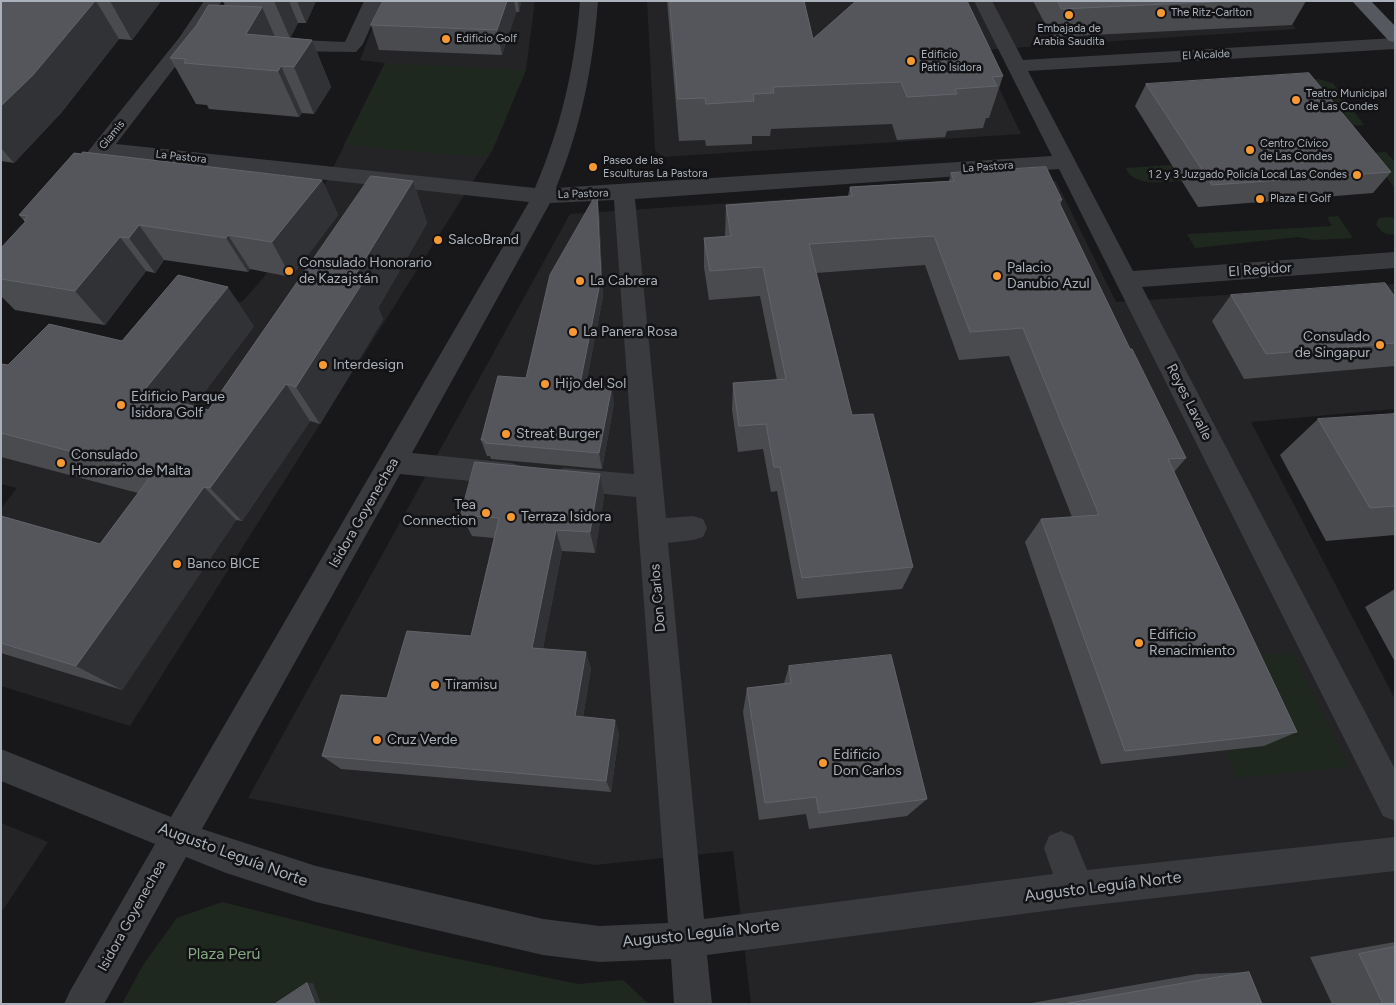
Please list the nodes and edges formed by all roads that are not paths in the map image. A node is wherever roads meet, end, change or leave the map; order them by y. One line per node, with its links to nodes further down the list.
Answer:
1 (213, 1): 7 (street, Glamis)
2 (373, 1): 10 (street)
3 (590, 1): 16 (street, Isidora Goyenechea)
4 (983, 1): 11 (street, Reyes Lavalle)
5 (1361, 1): 6 (main road)
6 (1395, 37)
7 (185, 42): 8 (street); 12 (street, Glamis)
8 (209, 43)
9 (1395, 43): 11 (street, El Alcalde)
10 (264, 45)
11 (1018, 66): 13 (street, Reyes Lavalle)
12 (102, 149): 14 (street, Glamis); 16 (street, La Pastora)
13 (1066, 162): 15 (street, La Pastora); 18 (street, Reyes Lavalle)
14 (80, 174)
15 (624, 193): 16 (street, La Pastora); 20 (street, Don Carlos)
16 (543, 196): 19 (street, Isidora Goyenechea)
17 (1395, 260): 18 (street, El Regidor)
18 (1125, 280): 24 (street, Reyes Lavalle)
19 (393, 462): 20 (street); 25 (street, Isidora Goyenechea)
20 (649, 486): 22 (street, Don Carlos)
21 (693, 528): 22 (street)
22 (653, 532): 29 (street, Don Carlos)
23 (1, 765): 25 (street, Augusto Leguía Norte)
24 (1395, 804)
25 (178, 836): 29 (street, Augusto Leguía Norte); 30 (street, Isidora Goyenechea)
26 (1061, 848): 28 (street)
27 (1395, 854): 28 (street, Augusto Leguía Norte)
28 (1076, 889): 29 (street, Augusto Leguía Norte)
29 (688, 939): 31 (street, Don Carlos)
30 (83, 1004)
31 (693, 1004)

